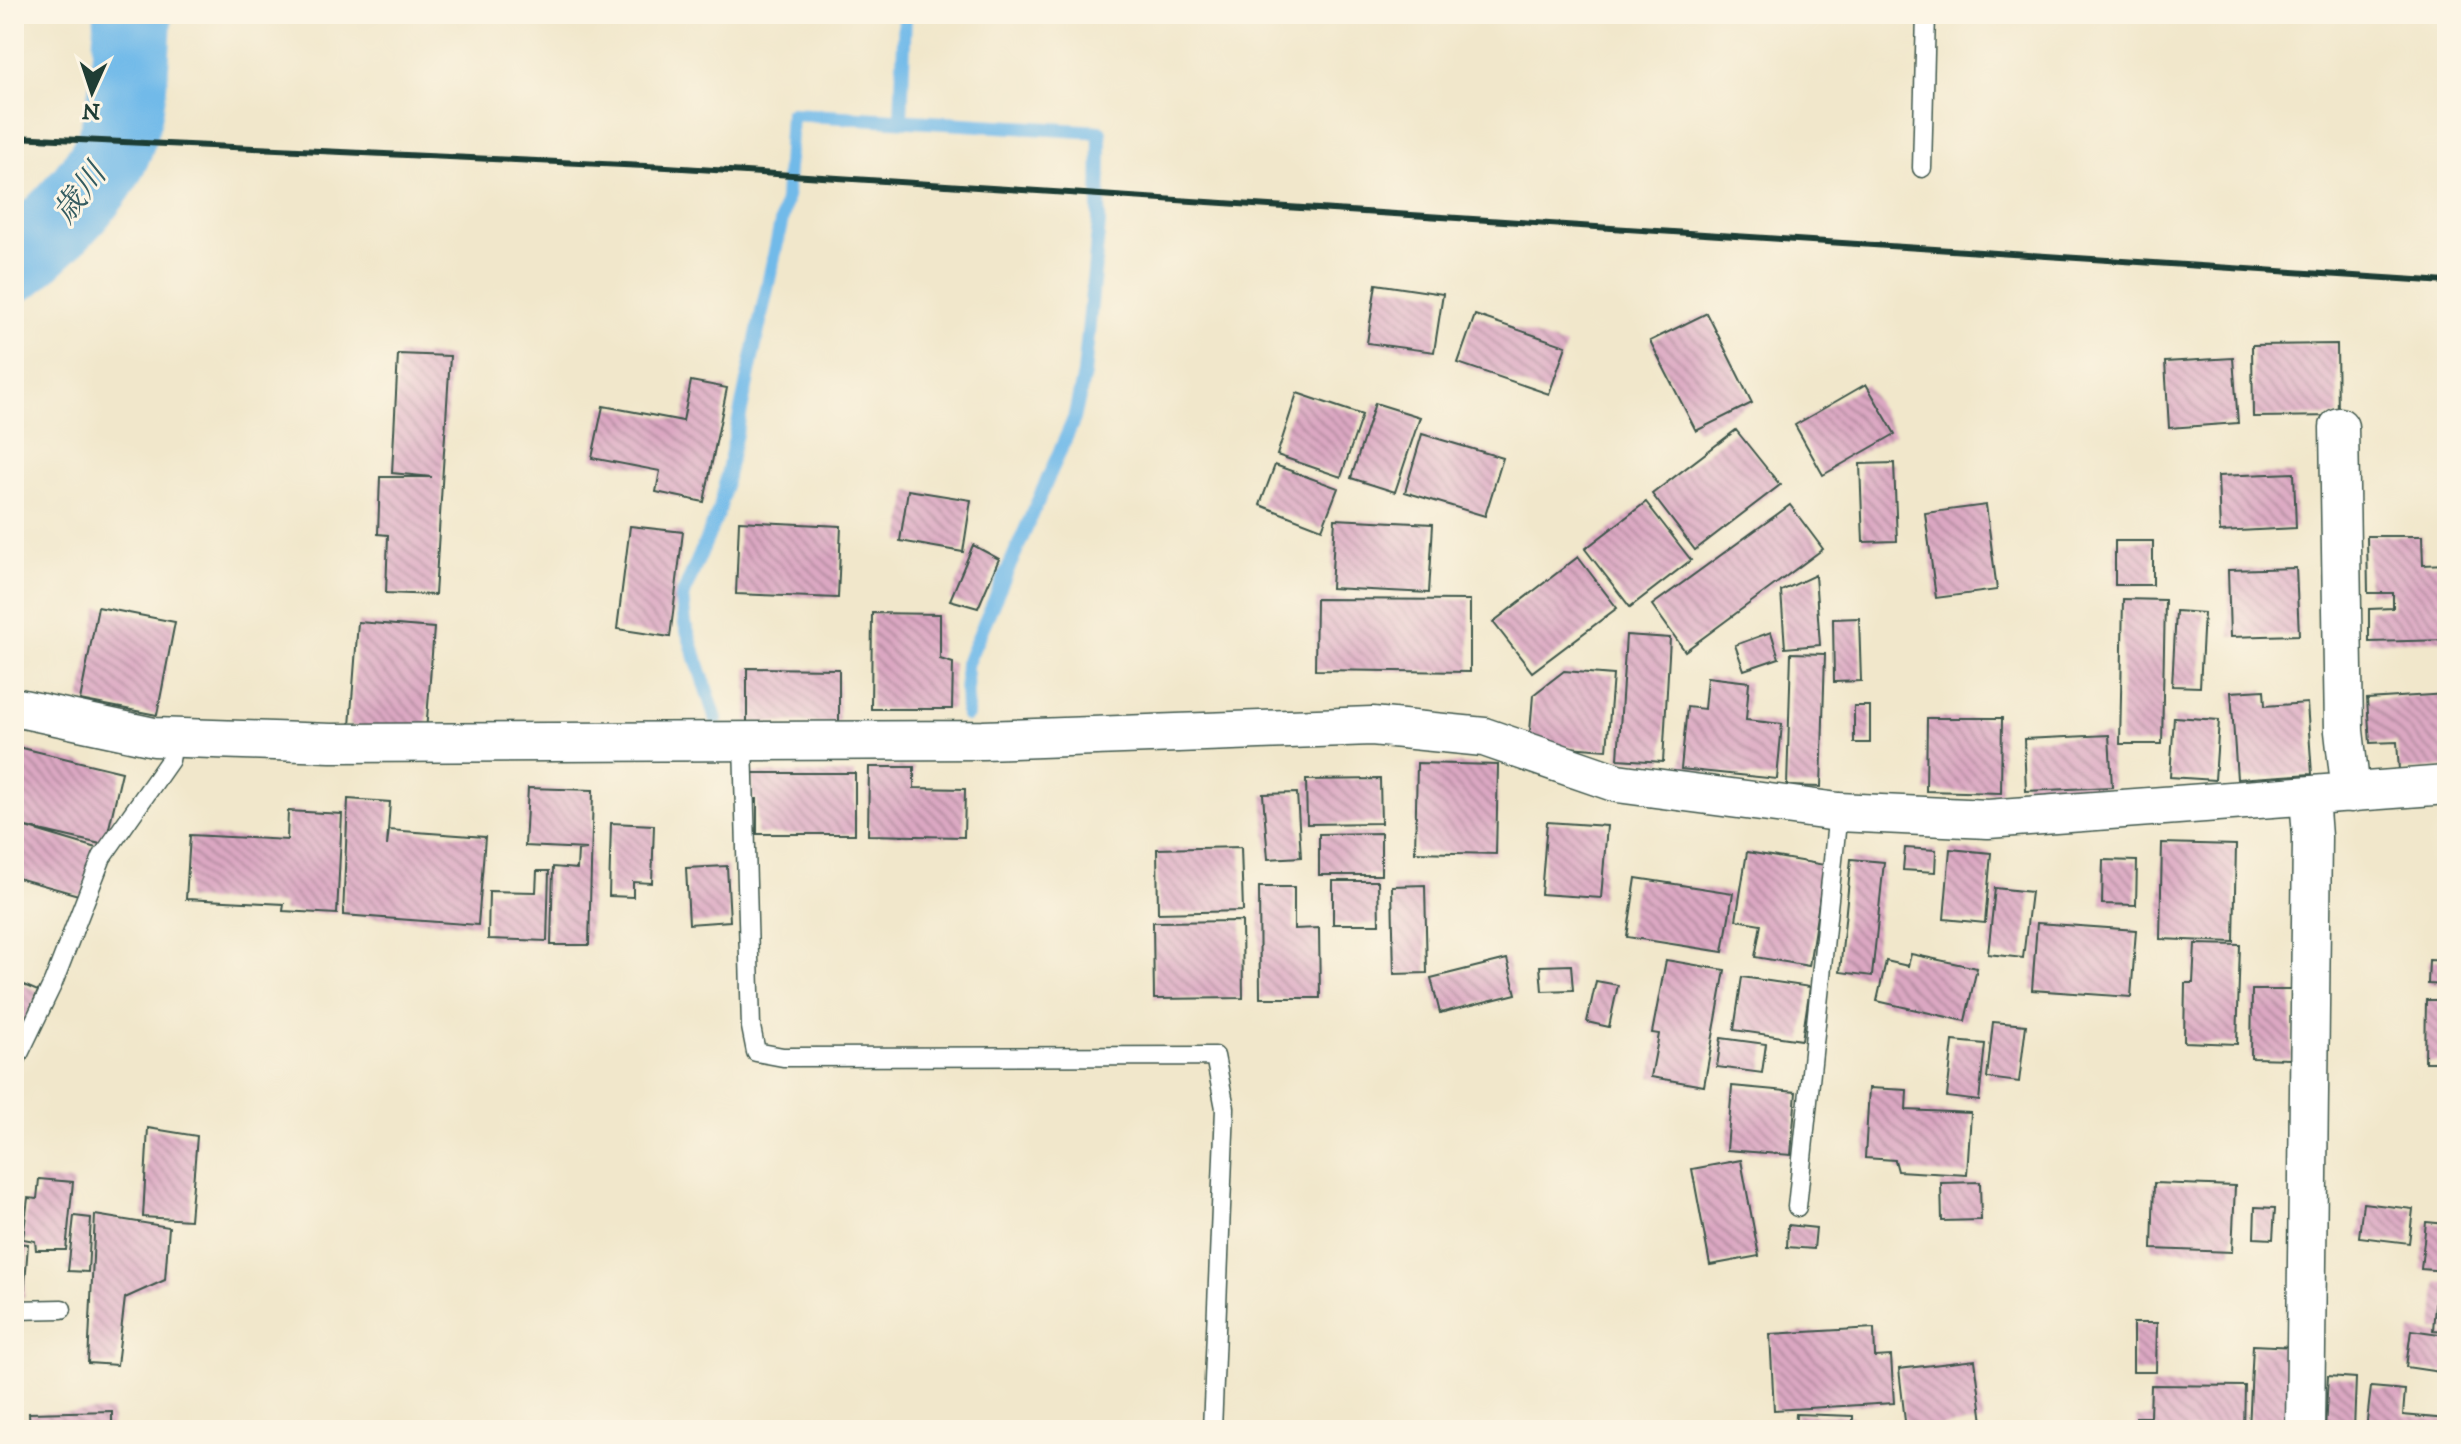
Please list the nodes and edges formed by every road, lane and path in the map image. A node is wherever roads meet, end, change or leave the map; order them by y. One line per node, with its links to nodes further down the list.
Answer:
1 (1926, 14): 2 (lane)
2 (1922, 168)
3 (2339, 427): 8 (street)
4 (14, 707): 5 (street)
5 (174, 739): 6 (street); 11 (lane)
6 (743, 742): 10 (street); 15 (lane)
7 (2447, 785): 8 (street)
8 (2351, 793): 9 (street)
9 (2309, 796): 10 (street); 16 (street)
10 (1838, 812): 12 (lane)
11 (14, 1064)
12 (1797, 1207)
13 (62, 1309): 14 (lane)
14 (14, 1310)
15 (1212, 1430)
16 (2305, 1430)

